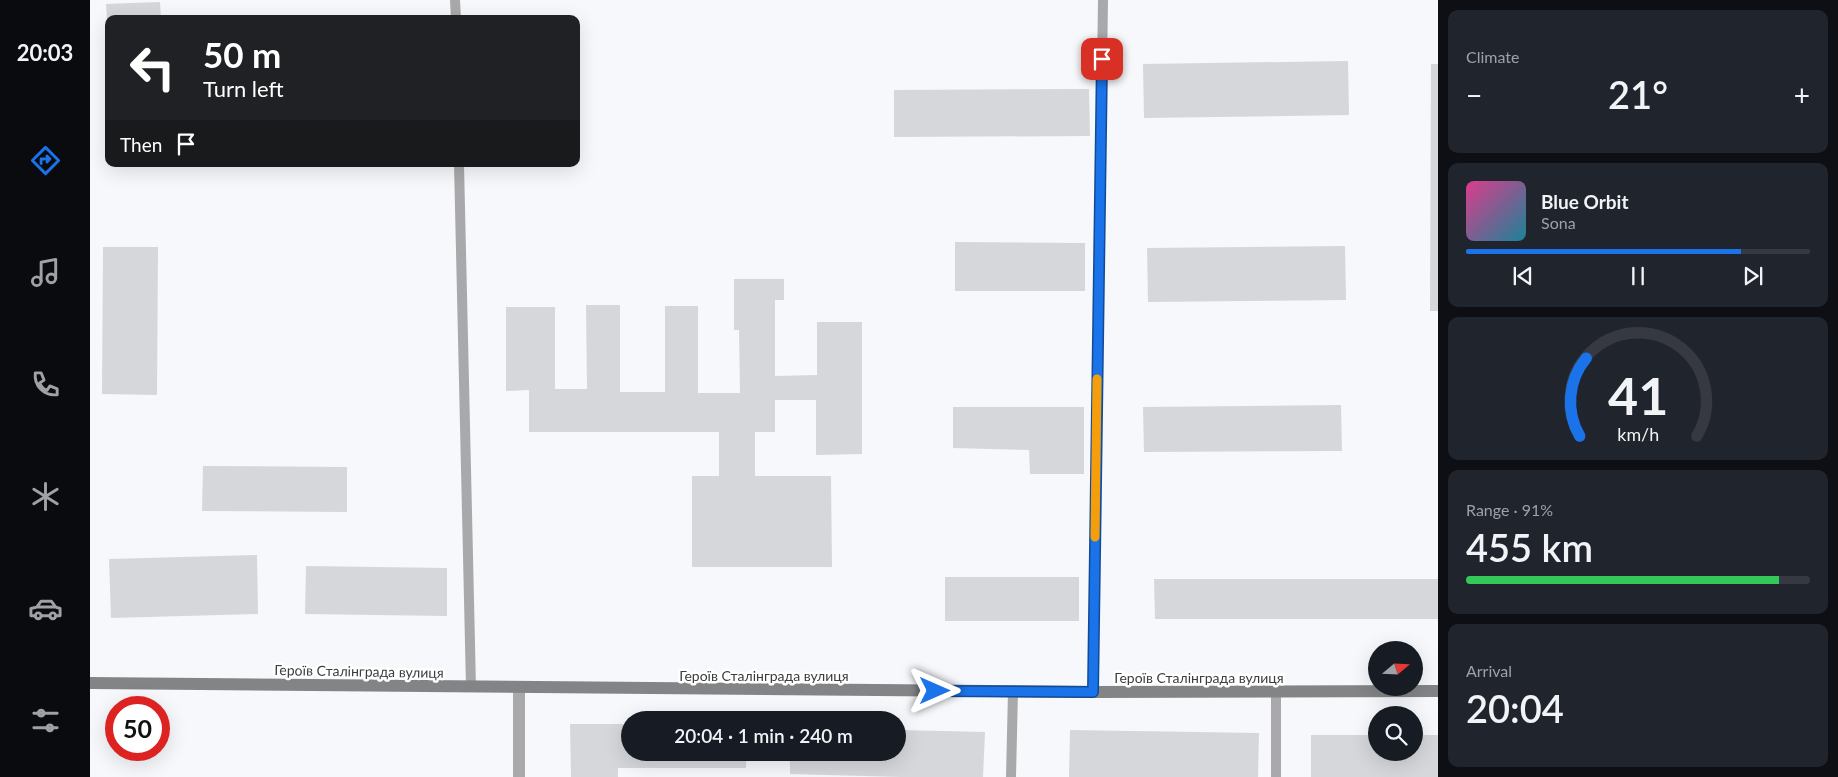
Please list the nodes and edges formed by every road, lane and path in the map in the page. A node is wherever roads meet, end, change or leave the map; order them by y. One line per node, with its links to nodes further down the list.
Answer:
1 (455, 0): 3 (lane)
2 (1103, 0): 10 (lane)
3 (456, 15)
4 (459, 167): 6 (lane)
5 (90, 683): 6 (main road, Героїв Сталінграда вулиця)
6 (471, 687): 7 (main road, Героїв Сталінграда вулиця)
7 (519, 688): 8 (main road, Героїв Сталінграда вулиця); 12 (street)
8 (1013, 691): 10 (main road, Героїв Сталінграда вулиця); 13 (lane)
9 (1438, 691): 11 (main road, Героїв Сталінграда вулиця)
10 (1093, 692): 11 (main road, Героїв Сталінграда вулиця)
11 (1276, 692): 14 (lane)
12 (519, 777)
13 (1011, 777)
14 (1276, 777)

